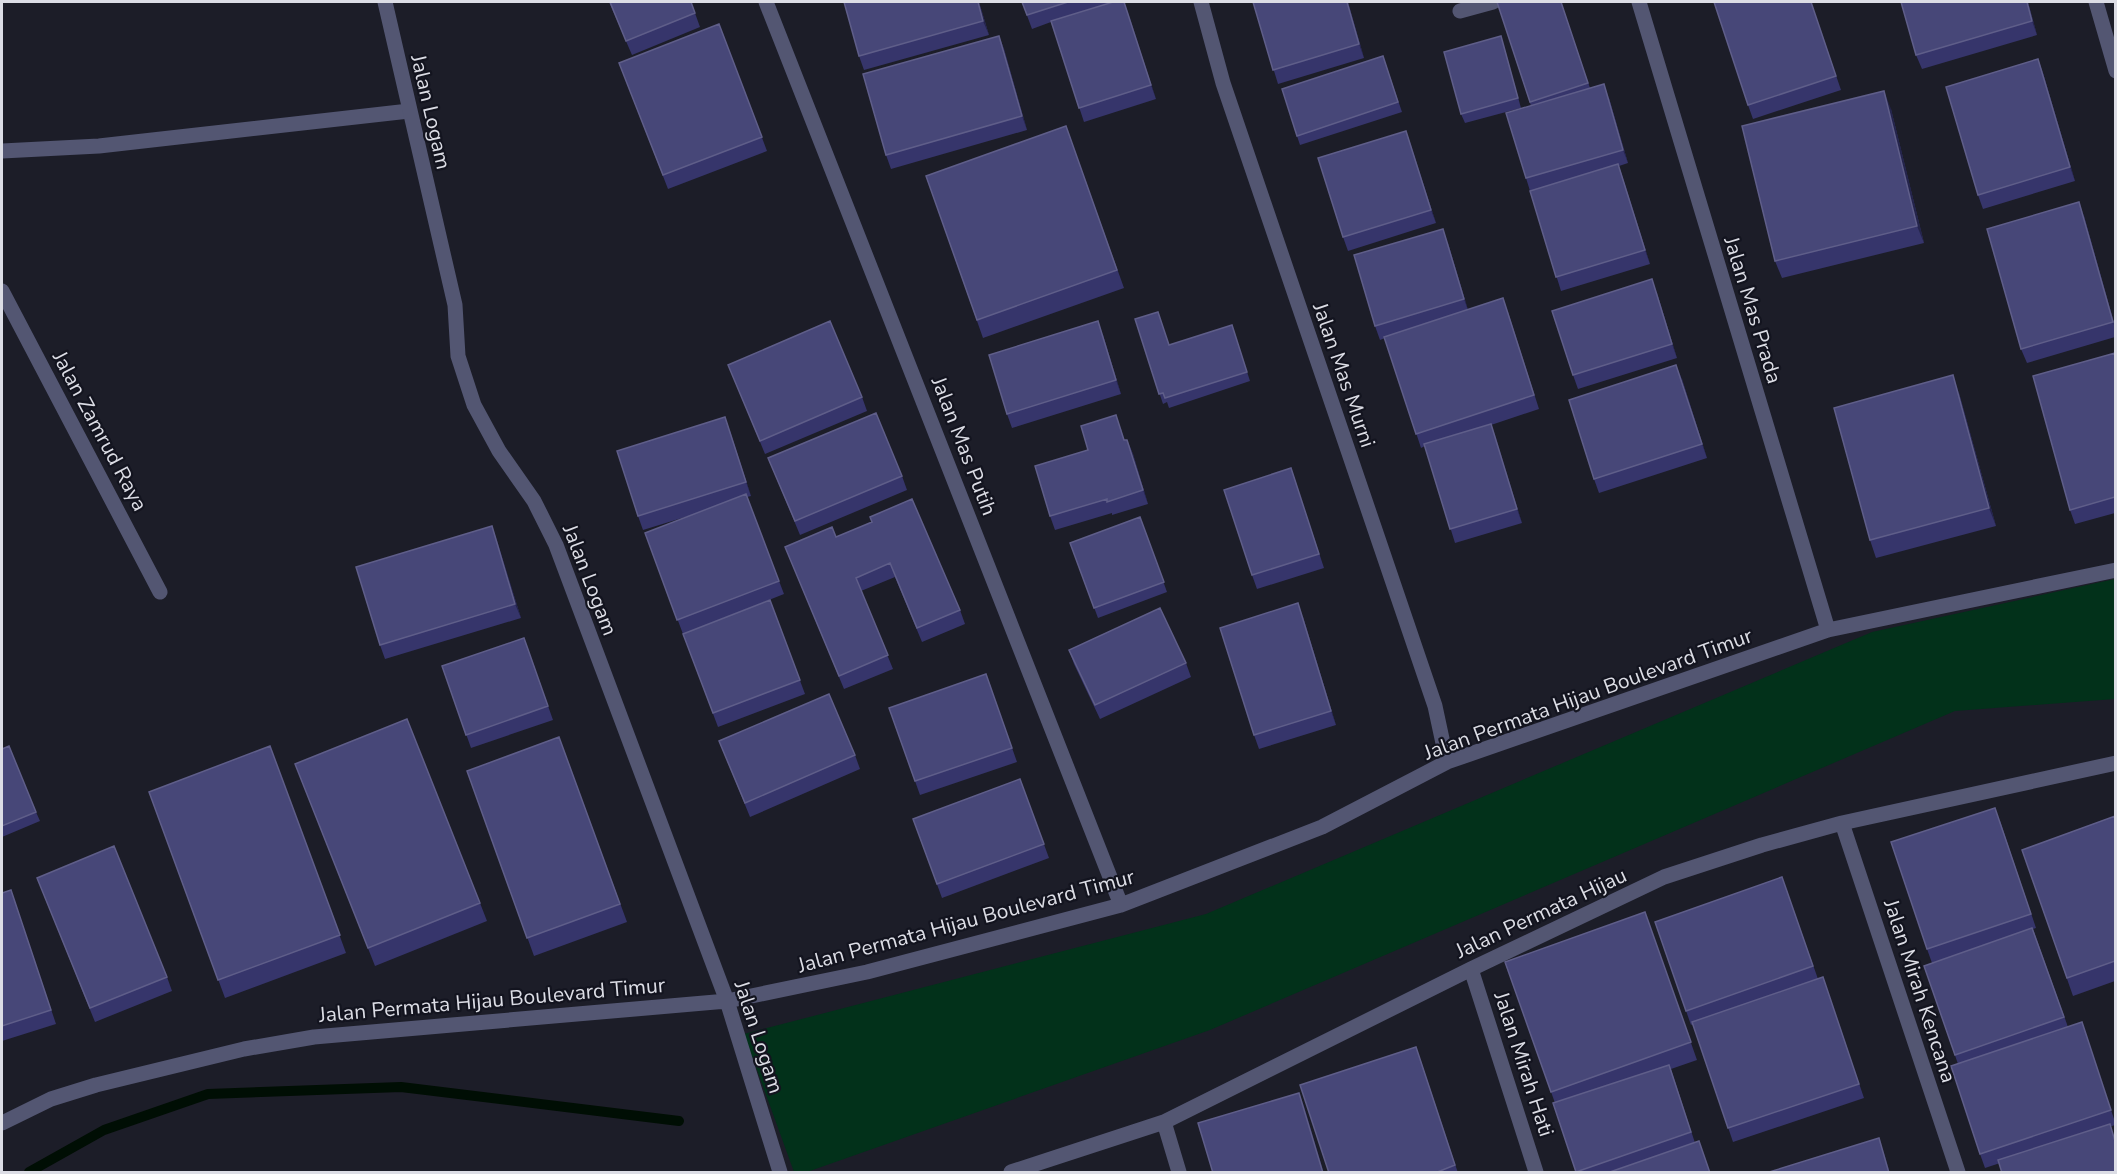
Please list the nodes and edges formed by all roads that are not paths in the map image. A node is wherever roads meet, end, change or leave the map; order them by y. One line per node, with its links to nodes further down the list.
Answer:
1 (385, 2): 9 (street, Jalan Logam)
2 (766, 2): 18 (street, Jalan Mas Putih)
3 (1201, 2): 15 (street, Jalan Mas Murni)
4 (1493, 2): 7 (street)
5 (1639, 2): 14 (street, Jalan Mas Prada)
6 (2096, 2): 8 (street)
7 (1460, 11)
8 (2115, 71)
9 (409, 111): 10 (street); 20 (street, Jalan Logam)
10 (2, 151)
11 (2, 291): 13 (street, Jalan Zamrud Raya)
12 (2115, 570): 14 (street, Jalan Permata Hijau Boulevard Timur)
13 (160, 592)
14 (1828, 630): 15 (street, Jalan Permata Hijau Boulevard Timur)
15 (1447, 762): 18 (street, Jalan Permata Hijau Boulevard Timur)
16 (2115, 763): 17 (street, Jalan Permata Hijau)
17 (1842, 823): 19 (street, Jalan Permata Hijau); 27 (street, Jalan Mirah Kencana)
18 (1121, 905): 20 (street, Jalan Permata Hijau Boulevard Timur)
19 (1471, 969): 21 (street, Jalan Permata Hijau); 26 (street, Jalan Mirah Hati)
20 (727, 1001): 22 (street, Jalan Permata Hijau Boulevard Timur); 23 (street, Jalan Logam)
21 (1164, 1122): 24 (street, Jalan Permata Hijau); 25 (street)
22 (2, 1123)
23 (780, 1173)
24 (1011, 1173)
25 (1179, 1173)
26 (1536, 1173)
27 (1958, 1173)

